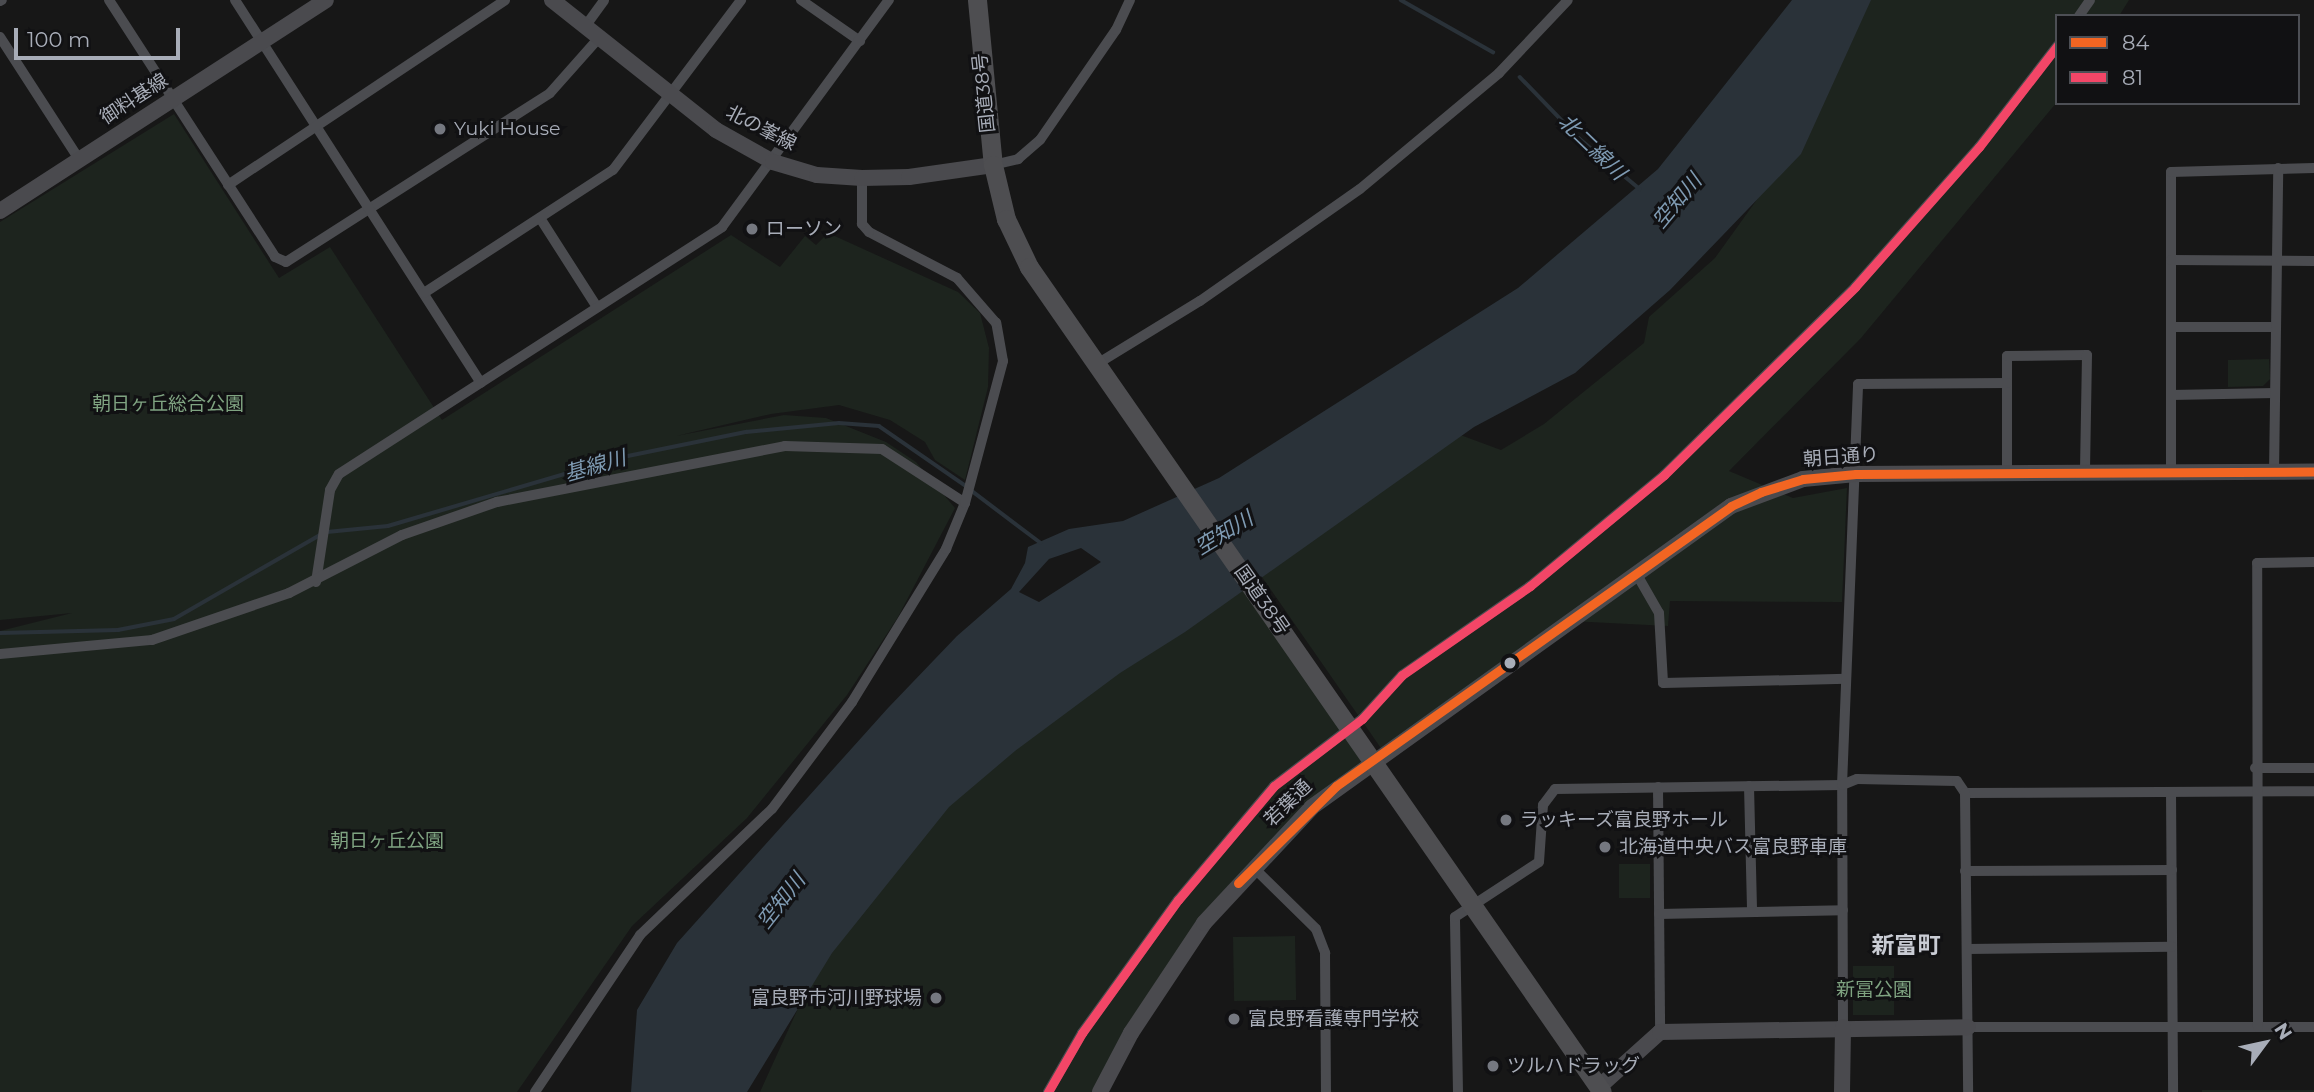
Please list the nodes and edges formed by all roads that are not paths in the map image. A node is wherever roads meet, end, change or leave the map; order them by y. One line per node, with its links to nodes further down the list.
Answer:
1 (109, 0): 20 (street)
2 (235, 0): 17 (street)
3 (326, 0): 17 (street, 御料基線)
4 (505, 0): 21 (street)
5 (552, 0): 13 (street, 北の峯線)
6 (604, 0): 13 (street)
7 (741, 0): 19 (street)
8 (801, 0): 16 (street)
9 (889, 0): 16 (street)
10 (976, 0): 24 (highway, 国道38号)
11 (1130, 0): 24 (street)
12 (1568, 0): 39 (street)
13 (584, 28): 15 (street, 北の峯線)
14 (0, 37): 22 (street)
15 (598, 39): 19 (street, 北の峯線); 29 (street)
16 (860, 41): 23 (street)
17 (261, 42): 20 (street, 御料基線); 21 (street)
18 (2055, 49): 56 (street)
19 (671, 96): 23 (street, 北の峯線); 31 (street)
20 (173, 99): 22 (street, 御料基線); 28 (street)
21 (317, 127): 28 (street); 29 (street)
22 (79, 159): 30 (street, 御料基線)
23 (774, 162): 27 (street, 北の峯線); 36 (street)
24 (993, 165): 27 (street, 北の峯線); 39 (highway, 国道38号)
25 (2278, 168): 26 (street); 32 (street); 33 (street)
26 (2314, 168)
27 (862, 178): 50 (street)
28 (228, 185): 29 (street)
29 (370, 209): 35 (street)
30 (0, 211)
31 (540, 218): 35 (street); 36 (street)
32 (2171, 260): 33 (street); 37 (street)
33 (2277, 261): 34 (street); 38 (street)
34 (2314, 261)
35 (424, 293): 40 (street)
36 (597, 307): 40 (street)
37 (2171, 327): 38 (street); 43 (street)
38 (2276, 327): 42 (street)
39 (1097, 364): 56 (highway, 国道38号)
40 (481, 383): 53 (street)
41 (2007, 383): 47 (street); 48 (street); 49 (street)
42 (2275, 393): 43 (street); 46 (street)
43 (2171, 395): 45 (street)
44 (2314, 472): 46 (street, 朝日通り)
45 (2171, 473): 46 (street, 朝日通り); 49 (street, 朝日通り)
46 (2274, 473)
47 (1856, 474): 48 (street, 朝日通り); 52 (street, 朝日通り); 55 (street)
48 (2007, 474): 49 (street, 朝日通り)
49 (2085, 474)
50 (965, 503): 53 (street); 83 (street)
51 (2314, 562): 58 (street)
52 (1636, 573): 55 (street); 57 (street, 朝日通り)
53 (316, 582): 54 (street)
54 (0, 654)
55 (1846, 679): 60 (street)
56 (1348, 723): 57 (highway, 国道38号); 84 (street)
57 (1374, 761): 67 (street, 若葉通); 70 (highway, 国道38号)
58 (2255, 768): 59 (street); 63 (street)
59 (2314, 768)
60 (1842, 785): 61 (street); 66 (street); 71 (street)
61 (1749, 786): 62 (street); 72 (street)
62 (1658, 787): 70 (street); 73 (street)
63 (2255, 791): 64 (street); 65 (street); 79 (street)
64 (2314, 791)
65 (2171, 792): 66 (street); 68 (street)
66 (1965, 793): 69 (street)
67 (1253, 867): 85 (street, 若葉通); 86 (street)
68 (2172, 870): 69 (street); 74 (street)
69 (1965, 872): 75 (street)
70 (1474, 904): 82 (highway, 国道38号); 87 (street)
71 (1843, 910): 72 (street); 76 (street)
72 (1752, 912): 73 (street)
73 (1659, 915): 81 (street)
74 (2172, 947): 75 (street); 78 (street)
75 (1967, 948): 77 (street)
76 (1843, 1027): 77 (street); 81 (street); 88 (street)
77 (1968, 1027): 78 (street); 89 (street)
78 (2173, 1027): 79 (street); 90 (street)
79 (2258, 1027): 80 (street)
80 (2314, 1027)
81 (1660, 1032): 82 (street)
82 (1601, 1089)
83 (535, 1092)
84 (1048, 1092)
85 (1100, 1092)
86 (1326, 1092)
87 (1458, 1092)
88 (1842, 1092)
89 (1968, 1092)
90 (2173, 1092)

